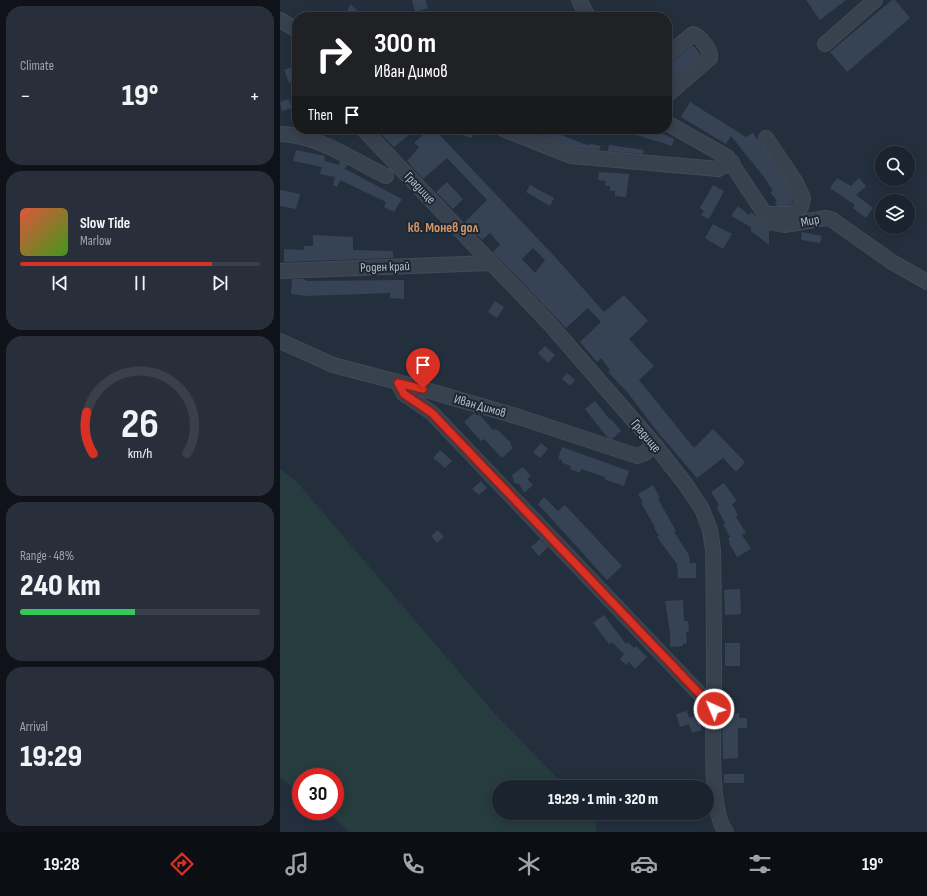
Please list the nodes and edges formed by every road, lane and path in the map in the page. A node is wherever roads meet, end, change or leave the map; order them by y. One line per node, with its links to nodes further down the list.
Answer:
1 (578, 0): 3 (street)
2 (868, 2): 6 (street)
3 (585, 12)
4 (280, 20): 5 (street)
5 (292, 27)
6 (825, 44)
7 (672, 51): 8 (street)
8 (672, 90)
9 (672, 126): 17 (street, Мир)
10 (292, 128): 11 (street)
11 (280, 133): 12 (street)
12 (292, 134)
13 (293, 134): 18 (street)
14 (368, 134): 20 (street, Градище)
15 (516, 134): 17 (street)
16 (766, 138): 19 (street)
17 (732, 162): 19 (street, Мир)
18 (386, 176)
19 (764, 214): 22 (street, Мир)
20 (490, 263): 21 (street, Роден край); 25 (street, Градище)
21 (280, 271)
22 (927, 282)
23 (280, 342): 24 (street, Иван Димов)
24 (398, 383): 25 (street, Иван Димов); 26 (street)
25 (655, 445): 26 (street, Градище)
26 (714, 709): 27 (street, Градище)
27 (726, 832)

